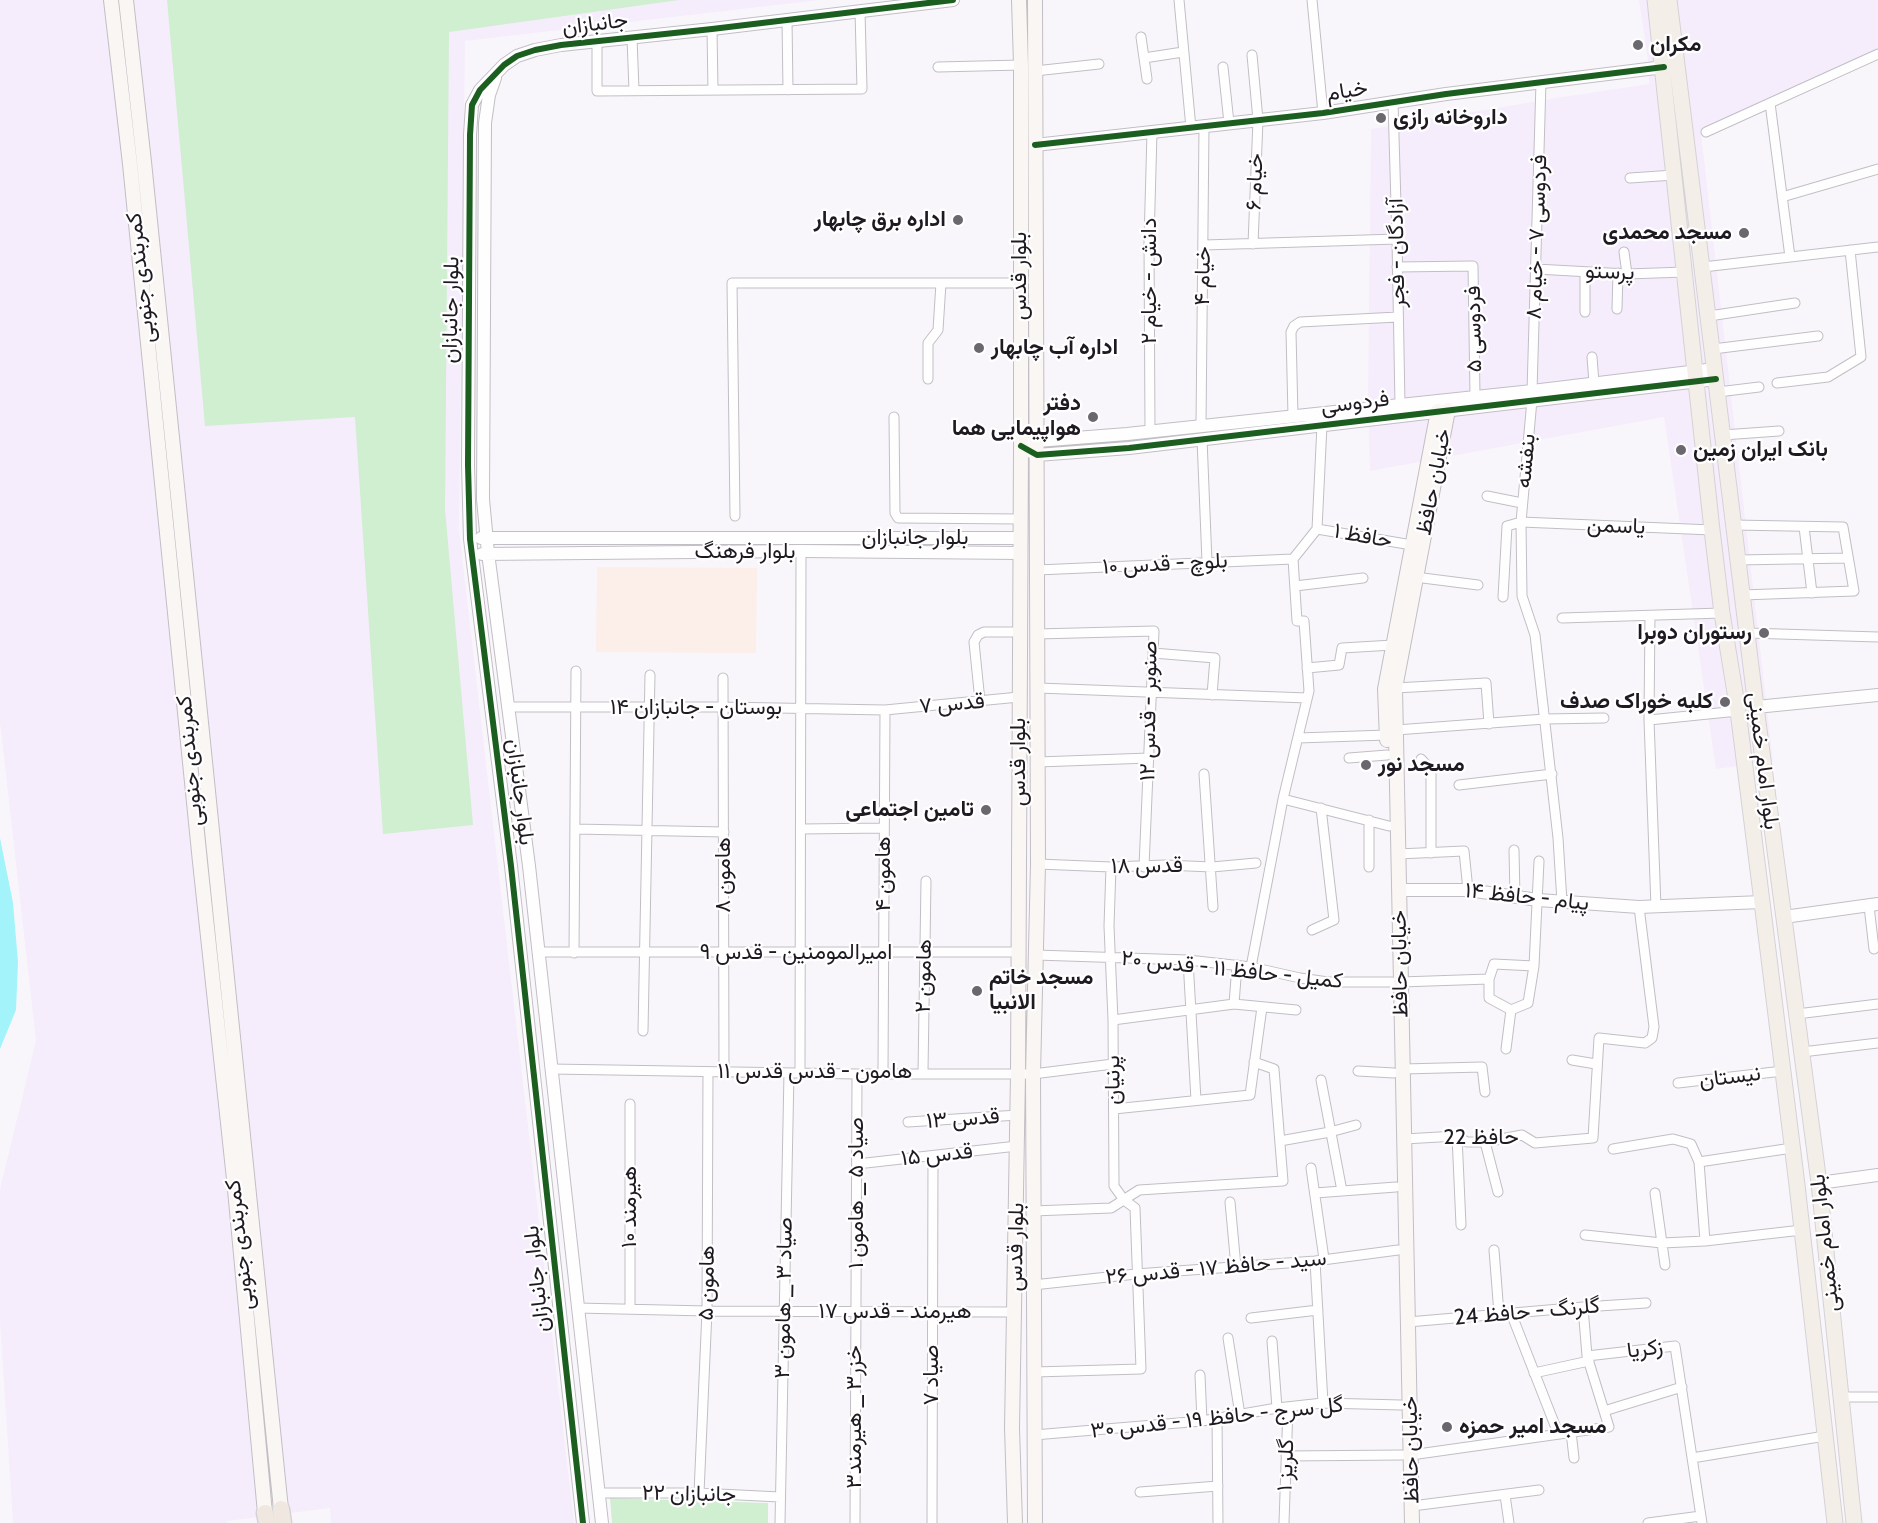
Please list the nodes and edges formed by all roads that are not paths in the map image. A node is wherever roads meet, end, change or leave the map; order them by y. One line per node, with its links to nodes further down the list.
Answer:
1 (111, 0): 41 (main road, کمربندی جنوبی)
2 (126, 0): 41 (main road, کمربندی جنوبی)
3 (953, 0): 10 (street, جانبازان)
4 (1018, 0): 21 (main road, بلوار قدس)
5 (1035, 0): 25 (main road, بلوار قدس)
6 (1179, 0): 16 (street, خیام ۴)
7 (1312, 0): 34 (street)
8 (1655, 0): 24 (main road, بلوار امام خمینی)
9 (1669, 0): 56 (main road, بلوار امام خمینی)
10 (860, 11): 11 (street, جانبازان); 31 (street)
11 (787, 20): 12 (street, جانبازان); 31 (street)
12 (712, 29): 14 (street, جانبازان); 30 (street)
13 (1141, 37): 19 (street)
14 (632, 38): 15 (street, جانبازان); 29 (street)
15 (597, 41): 26 (street, جانبازان); 29 (street)
16 (1184, 52): 19 (street); 37 (street, خیام ۴)
17 (1878, 54): 33 (street)
18 (1251, 55): 35 (street, خیام ۶)
19 (1144, 58): 27 (street)
20 (1099, 64): 25 (street)
21 (1021, 65): 22 (street); 62 (main road, بلوار قدس)
22 (938, 67)
23 (1223, 67): 36 (street)
24 (1664, 67): 28 (street, خیام); 43 (main road, بلوار امام خمینی)
25 (1035, 71): 40 (main road, بلوار قدس)
26 (497, 72): 46 (street, بلوار جانبازان); 47 (street, بلوار جانبازان)
27 (1147, 80)
28 (1541, 82): 32 (street, خیام); 57 (street, فردوسی ۷ - خیام ۸)
29 (634, 90): 30 (street)
30 (713, 90): 31 (street)
31 (788, 90)
32 (1393, 102): 34 (street, خیام); 48 (street, آزادگان - فجر)
33 (1770, 103): 39 (street); 45 (street)
34 (1323, 113): 35 (street, خیام)
35 (1257, 120): 36 (street, خیام); 49 (street, خیام ۶)
36 (1229, 123): 37 (street, خیام)
37 (1198, 127): 38 (street, خیام); 50 (street, خیام ۴)
38 (1152, 132): 40 (street, خیام); 88 (street, دانش - خیام ۲)
39 (1706, 132)
40 (1035, 145): 63 (main road, بلوار قدس)
41 (137, 163): 319 (main road, کمربندی جنوبی)
42 (1878, 170): 45 (street)
43 (1674, 175): 44 (street); 59 (main road, بلوار امام خمینی)
44 (1630, 178)
45 (1782, 197): 54 (street)
46 (470, 205): 47 (street); 69 (street, بلوار جانبازان)
47 (485, 206): 70 (street, بلوار جانبازان)
48 (1397, 239): 49 (street); 55 (street, آزادگان - فجر)
49 (1253, 244): 50 (street)
50 (1204, 245): 86 (street, خیام ۴)
51 (1878, 247): 52 (street)
52 (1850, 250): 54 (street); 77 (street)
53 (1624, 252): 60 (street)
54 (1790, 257): 56 (street)
55 (1397, 267): 68 (street, آزادگان - فجر); 81 (street, فردوسی ۵)
56 (1703, 267): 67 (main road, بلوار امام خمینی)
57 (1536, 268): 58 (street, پرستو); 80 (street, فردوسی ۷ - خیام ۸)
58 (1585, 272): 60 (street, پرستو); 66 (street)
59 (1685, 272): 60 (street, پرستو); 74 (main road, بلوار امام خمینی)
60 (1622, 274): 65 (street)
61 (940, 283): 62 (street); 75 (street); 98 (street)
62 (1020, 283): 63 (main road); 93 (main road, بلوار قدس)
63 (1036, 283): 92 (main road, بلوار قدس)
64 (1795, 303): 67 (street)
65 (1617, 309)
66 (1585, 312)
67 (1709, 316): 72 (main road, بلوار امام خمینی)
68 (1398, 317): 82 (street, آزادگان - فجر); 84 (street)
69 (469, 328): 70 (street); 106 (street, بلوار جانبازان)
70 (484, 328): 105 (street, بلوار جانبازان)
71 (1818, 336): 72 (street)
72 (1713, 349): 76 (main road, بلوار امام خمینی)
73 (1592, 357): 78 (street)
74 (1695, 376): 76 (street); 78 (street, فردوسی); 80 (street, فردوسی); 94 (main road, بلوار امام خمینی)
75 (928, 379)
76 (1716, 380): 79 (street); 91 (main road, بلوار امام خمینی)
77 (1777, 382)
78 (1594, 383): 80 (street, فردوسی)
79 (1759, 387)
80 (1532, 395): 81 (street, فردوسی); 83 (street, فردوسی); 97 (street, بنفشه)
81 (1475, 396): 82 (street, فردوسی)
82 (1400, 405): 84 (street, فردوسی)
83 (1443, 411): 87 (street, فردوسی); 109 (main road, خیابان حافظ); 121 (main road, خیابان حافظ)
84 (1293, 416): 86 (street, فردوسی)
85 (894, 417): 99 (street)
86 (1202, 425): 88 (street, فردوسی)
87 (1322, 425): 90 (street, فردوسی); 103 (street)
88 (1149, 431): 92 (street, فردوسی)
89 (1779, 431): 91 (street)
90 (1202, 439): 95 (street, فردوسی); 119 (street)
91 (1724, 440): 94 (main road); 101 (main road, بلوار امام خمینی)
92 (1037, 441): 93 (street, فردوسی); 95 (main road, بلوار قدس)
93 (1021, 446): 95 (street); 99 (main road, بلوار قدس)
94 (1702, 448): 104 (main road, بلوار امام خمینی)
95 (1037, 455): 120 (main road, بلوار قدس)
96 (1487, 496): 97 (street)
97 (1522, 503): 100 (street, بنفشه)
98 (735, 516)
99 (1020, 519): 108 (main road, بلوار قدس)
100 (1521, 522): 104 (street, یاسمن); 127 (street); 158 (street, بنفشه)
101 (1734, 525): 102 (street); 118 (main road, بلوار امام خمینی)
102 (1804, 527): 115 (street); 117 (street)
103 (1317, 528): 109 (street, حافظ ۱); 116 (street, حافظ ۱)
104 (1712, 530): 128 (main road, بلوار امام خمینی)
105 (487, 537): 106 (street, بلوار جانبازان); 107 (street, بلوار جانبازان); 111 (street, بلوار جانبازان)
106 (470, 538): 114 (street, بلوار جانبازان)
107 (525, 538): 108 (street, بلوار جانبازان); 112 (street)
108 (1020, 538): 113 (main road, بلوار قدس)
109 (1412, 545): 135 (main road, خیابان حافظ)
110 (801, 551): 112 (street, بلوار فرهنگ); 113 (street, بلوار فرهنگ); 154 (street)
111 (488, 553): 112 (street, بلوار فرهنگ); 114 (street, بلوار فرهنگ); 151 (street, بلوار جانبازان)
112 (525, 553)
113 (1020, 553): 131 (main road, بلوار قدس)
114 (471, 555): 186 (street, بلوار جانبازان)
115 (1848, 558): 117 (street); 125 (street)
116 (1293, 559): 119 (street, بلوچ - قدس ۱۰); 124 (street)
117 (1808, 559): 118 (street); 125 (street)
118 (1738, 560): 126 (main road, بلوار امام خمینی)
119 (1206, 562): 120 (street, بلوچ - قدس ۱۰)
120 (1037, 570): 133 (main road, بلوار قدس)
121 (1415, 577): 123 (street); 142 (main road, خیابان حافظ)
122 (1363, 578): 124 (street)
123 (1478, 585)
124 (1295, 586): 137 (street)
125 (1812, 593): 126 (street)
126 (1742, 595): 132 (main road, بلوار امام خمینی)
127 (1503, 597)
128 (1722, 613): 129 (street); 156 (main road, بلوار امام خمینی)
129 (1650, 616): 130 (street); 159 (street)
130 (1562, 618)
131 (1019, 632): 146 (main road, بلوار قدس); 148 (street)
132 (1747, 633): 134 (street); 150 (main road, بلوار امام خمینی)
133 (1037, 634): 136 (street, صنوبر - قدس ۱۲); 141 (main road, بلوار قدس)
134 (1878, 637)
135 (1393, 645): 137 (street); 161 (main road, خیابان حافظ)
136 (1153, 653): 143 (street, صنوبر - قدس ۱۲); 144 (street)
137 (1307, 668): 147 (street)
138 (576, 671): 152 (street)
139 (650, 675): 153 (street)
140 (723, 678): 149 (street, هامون ۸)
141 (1038, 688): 143 (street); 167 (main road, بلوار قدس)
142 (1395, 688): 160 (street); 161 (main road, خیابان حافظ)
143 (1151, 692): 144 (street); 164 (street, صنوبر - قدس ۱۲)
144 (1212, 695): 147 (street)
145 (1878, 695): 150 (street)
146 (1019, 697): 148 (street, قدس ۷); 208 (main road, بلوار قدس)
147 (1307, 698): 162 (street)
148 (980, 701): 155 (street, قدس ۷)
149 (723, 707): 153 (street, بوستان - جانبازان ۱۴); 154 (street, بوستان - جانبازان ۱۴); 179 (street, هامون ۸)
150 (1756, 707): 203 (main road, بلوار امام خمینی)
151 (507, 708): 152 (street, بوستان - جانبازان ۱۴); 187 (street, بلوار جانبازان)
152 (576, 708): 153 (street, بوستان - جانبازان ۱۴); 176 (street)
153 (650, 708): 178 (street)
154 (801, 709): 155 (street, بوستان - جانبازان ۱۴); 177 (street)
155 (885, 710): 175 (street, هامون ۴)
156 (1738, 711): 159 (street); 198 (main road, بلوار امام خمینی)
157 (1604, 718): 158 (street)
158 (1545, 719): 160 (street); 169 (street, بنفشه)
159 (1649, 720): 202 (street)
160 (1489, 724): 161 (street)
161 (1391, 733): 162 (street); 163 (main road, خیابان حافظ); 182 (main road, خیابان حافظ)
162 (1298, 738): 171 (street)
163 (1387, 755): 165 (street); 174 (main road, خیابان حافظ)
164 (1149, 758): 167 (street); 189 (street, صنوبر - قدس ۱۲)
165 (1349, 758)
166 (1421, 759): 181 (street)
167 (1038, 762): 185 (main road, بلوار قدس)
168 (1204, 774): 190 (street)
169 (1552, 774): 170 (street); 197 (street, بنفشه)
170 (1459, 785)
171 (1284, 800): 172 (street); 219 (street)
172 (1321, 808): 173 (street); 204 (street)
173 (1369, 820): 174 (street); 191 (street)
174 (1389, 825): 222 (main road, خیابان حافظ)
175 (884, 828): 177 (street); 213 (street, هامون ۴)
176 (575, 829): 178 (street); 209 (street)
177 (802, 829): 212 (street)
178 (648, 831): 179 (street); 210 (street)
179 (724, 832): 211 (street, هامون ۸)
180 (1514, 850): 195 (street)
181 (1431, 853): 182 (street); 194 (street)
182 (1398, 854): 193 (main road, خیابان حافظ)
183 (1539, 861): 196 (street)
184 (1256, 863): 190 (street, قدس ۱۸)
185 (1038, 864): 188 (street, قدس ۱۸); 214 (main road, بلوار قدس)
186 (511, 866): 187 (street); 331 (street, بلوار جانبازان)
187 (529, 866): 206 (street, بلوار جانبازان)
188 (1111, 867): 189 (street, قدس ۱۸); 215 (street, پرنیان)
189 (1144, 867): 190 (street, قدس ۱۸)
190 (1212, 867): 200 (street)
191 (1369, 867)
192 (926, 880): 207 (street, هامون ۲)
193 (1399, 890): 194 (street, پیام - حافظ ۱۴); 222 (main road, خیابان حافظ)
194 (1467, 890): 195 (street, پیام - حافظ ۱۴)
195 (1515, 897): 196 (street, پیام - حافظ ۱۴)
196 (1538, 900): 197 (street, پیام - حافظ ۱۴); 218 (street)
197 (1562, 902): 201 (street, پیام - حافظ ۱۴)
198 (1762, 902): 202 (street, پیام - حافظ ۱۴); 223 (main road, بلوار امام خمینی)
199 (1873, 905): 203 (street); 205 (street)
200 (1213, 907)
201 (1639, 907): 202 (street, پیام - حافظ ۱۴); 239 (street)
202 (1656, 907)
203 (1784, 917): 221 (main road, بلوار امام خمینی)
204 (1312, 930)
205 (1874, 949)
206 (539, 952): 209 (street, امیرالمومنین - قدس ۹); 240 (street, بلوار جانبازان)
207 (925, 952): 208 (street, امیرالمومنین - قدس ۹); 213 (street, امیرالمومنین - قدس ۹); 246 (street, هامون ۲)
208 (1018, 952): 251 (main road, بلوار قدس)
209 (574, 953): 210 (street, امیرالمومنین - قدس ۹)
210 (646, 953): 211 (street, امیرالمومنین - قدس ۹); 232 (street)
211 (724, 953): 212 (street, امیرالمومنین - قدس ۹); 245 (street, هامون ۸)
212 (802, 953): 213 (street, امیرالمومنین - قدس ۹); 248 (street)
213 (884, 953): 249 (street, هامون ۴)
214 (1036, 955): 215 (street, کمیل - حافظ ۱۱ - قدس ۲۰); 252 (main road, بلوار قدس)
215 (1110, 957): 216 (street, کمیل - حافظ ۱۱ - قدس ۲۰); 231 (street, پرنیان)
216 (1188, 960): 217 (street, کمیل - حافظ ۱۱ - قدس ۲۰); 227 (street)
217 (1237, 965): 219 (street, کمیل - حافظ ۱۱ - قدس ۲۰); 224 (street)
218 (1534, 966): 220 (street); 229 (street)
219 (1251, 967): 222 (street, کمیل - حافظ ۱۱ - قدس ۲۰)
220 (1489, 979): 222 (street, کمیل - حافظ ۱۱ - قدس ۲۰); 229 (street)
221 (1792, 981): 223 (main road); 230 (main road, بلوار امام خمینی)
222 (1396, 982): 242 (main road, خیابان حافظ)
223 (1772, 984): 243 (main road, بلوار امام خمینی)
224 (1234, 1004): 226 (street); 227 (street)
225 (1878, 1004): 230 (street)
226 (1262, 1007): 228 (street); 237 (street)
227 (1191, 1010): 231 (street); 256 (street)
228 (1296, 1010)
229 (1511, 1010): 234 (street)
230 (1797, 1014): 235 (main road, بلوار امام خمینی)
231 (1113, 1020): 238 (street, پرنیان)
232 (643, 1031)
233 (1878, 1043): 235 (street)
234 (1506, 1049)
235 (1802, 1052): 275 (main road, بلوار امام خمینی)
236 (1572, 1060): 239 (street)
237 (1254, 1062): 256 (street); 265 (street)
238 (1113, 1064): 252 (street, هامون - قدس قدس ۱۱); 258 (street, پرنیان)
239 (1596, 1064): 266 (street, حافظ 22)
240 (552, 1069): 244 (street, هامون - قدس قدس ۱۱); 300 (street, بلوار جانبازان)
241 (1358, 1071): 242 (street)
242 (1398, 1071): 255 (street); 264 (main road, خیابان حافظ); 276 (main road, خیابان حافظ)
243 (1783, 1071): 254 (street, نیستان); 268 (main road, بلوار امام خمینی)
244 (708, 1072): 245 (street, هامون - قدس قدس ۱۱); 303 (street, هامون ۵)
245 (724, 1072): 247 (street, هامون - قدس قدس ۱۱)
246 (922, 1072): 249 (street, هامون - قدس قدس ۱۱); 251 (street, هامون - قدس قدس ۱۱)
247 (789, 1073): 248 (street, هامون - قدس قدس ۱۱); 304 (street, صیاد ۳ _ هامون ۳)
248 (801, 1073): 250 (street, هامون - قدس قدس ۱۱)
249 (883, 1073): 250 (street, هامون - قدس قدس ۱۱)
250 (857, 1074): 272 (street, صیاد ۵ _ هامون ۱)
251 (1018, 1074): 252 (street, هامون - قدس قدس ۱۱); 259 (main road, بلوار قدس)
252 (1032, 1074): 283 (main road, بلوار قدس)
253 (1321, 1080): 262 (street)
254 (1678, 1083)
255 (1485, 1092)
256 (1196, 1100): 258 (street)
257 (630, 1104): 301 (street, هیرمند ۱۰)
258 (1114, 1109): 281 (street, پرنیان)
259 (1018, 1115): 260 (street, قدس ۱۳); 267 (main road, بلوار قدس)
260 (908, 1122)
261 (1356, 1125): 262 (street)
262 (1330, 1132): 265 (street); 277 (street)
263 (1457, 1136): 264 (street, حافظ 22); 266 (street, حافظ 22); 284 (street)
264 (1404, 1139): 311 (main road, خیابان حافظ)
265 (1280, 1141): 281 (street)
266 (1485, 1142): 278 (street)
267 (1017, 1146): 270 (street, قدس ۱۵); 307 (main road, بلوار قدس)
268 (1792, 1148): 271 (street); 285 (main road, بلوار امام خمینی)
269 (1613, 1149): 271 (street)
270 (933, 1156): 272 (street, قدس ۱۵); 306 (street, صیاد ۷)
271 (1699, 1162): 287 (street)
272 (857, 1164): 305 (street, صیاد ۵ _ هامون ۱)
273 (1311, 1168): 279 (street)
274 (1878, 1175): 275 (street)
275 (1819, 1183): 296 (main road, بلوار امام خمینی)
276 (1396, 1186): 277 (street); 289 (main road, خیابان حافظ)
277 (1342, 1191): 279 (street)
278 (1498, 1192)
279 (1316, 1193): 291 (street)
280 (1655, 1193): 288 (street)
281 (1124, 1200): 283 (street); 294 (street, پرنیان)
282 (1230, 1202): 293 (street)
283 (1033, 1211): 295 (main road, بلوار قدس)
284 (1461, 1226)
285 (1802, 1230): 287 (street); 297 (main road, بلوار امام خمینی)
286 (1585, 1235): 288 (street)
287 (1705, 1241): 288 (street)
288 (1662, 1243): 292 (street)
289 (1398, 1250): 291 (street, سید - حافظ ۱۷ - قدس ۲۶); 323 (main road, خیابان حافظ)
290 (1494, 1250): 309 (street)
291 (1319, 1260): 293 (street, سید - حافظ ۱۷ - قدس ۲۶); 302 (street)
292 (1665, 1265)
293 (1236, 1267): 294 (street, سید - حافظ ۱۷ - قدس ۲۶)
294 (1136, 1274): 295 (street, سید - حافظ ۱۷ - قدس ۲۶); 315 (street)
295 (1034, 1285): 315 (main road, بلوار قدس)
296 (1830, 1285): 297 (main road); 321 (main road, بلوار امام خمینی)
297 (1808, 1287): 335 (main road, بلوار امام خمینی)
298 (1646, 1304): 299 (street, گلرنگ - حافظ 24)
299 (1583, 1307): 308 (street, گلرنگ - حافظ 24); 314 (street)
300 (577, 1308): 301 (street, هیرمند - قدس ۱۷); 329 (street, بلوار جانبازان)
301 (630, 1309): 303 (street, هیرمند - قدس ۱۷)
302 (1318, 1310): 310 (street); 322 (street)
303 (707, 1311): 304 (street, هیرمند - قدس ۱۷); 346 (street, هامون ۵)
304 (784, 1311): 305 (street, هیرمند - قدس ۱۷); 348 (street, صیاد ۳ _ هامون ۳)
305 (856, 1311): 306 (street, هیرمند - قدس ۱۷); 355 (street, خزر۳ _ هیرمند۳)
306 (932, 1312): 307 (street, هیرمند - قدس ۱۷); 356 (street, صیاد ۷)
307 (1015, 1312): 357 (main road, بلوار قدس)
308 (1511, 1313): 309 (street, گلرنگ - حافظ 24); 316 (street)
309 (1499, 1314): 311 (street, گلرنگ - حافظ 24)
310 (1251, 1318)
311 (1408, 1322): 336 (main road, خیابان حافظ)
312 (1228, 1338): 327 (street)
313 (1272, 1341): 325 (street)
314 (1588, 1359): 316 (street); 318 (street, زکریا); 326 (street)
315 (1034, 1372): 334 (main road, بلوار قدس)
316 (1534, 1373): 333 (street)
317 (1200, 1375): 330 (street)
318 (1682, 1387): 326 (street); 339 (street, زکریا)
319 (262, 1397): 340 (main road, کمربندی جنوبی); 341 (main road, کمربندی جنوبی)
320 (1878, 1397): 321 (street)
321 (1841, 1398): 366 (main road, بلوار امام خمینی)
322 (1323, 1404): 323 (street, گل سرج - حافظ ۱۹ - قدس ۳۰); 324 (street, گل سرج - حافظ ۱۹ - قدس ۳۰)
323 (1401, 1405): 336 (main road, خیابان حافظ)
324 (1288, 1407): 325 (street, گل سرج - حافظ ۱۹ - قدس ۳۰); 337 (street, گلریز ۱)
325 (1276, 1408): 327 (street, گل سرج - حافظ ۱۹ - قدس ۳۰)
326 (1604, 1411): 332 (street)
327 (1240, 1414): 328 (street, گل سرج - حافظ ۱۹ - قدس ۳۰)
328 (1216, 1418): 330 (street, گل سرج - حافظ ۱۹ - قدس ۳۰); 342 (street)
329 (590, 1420): 331 (street); 345 (street, بلوار جانبازان)
330 (1202, 1420): 334 (street, گل سرج - حافظ ۱۹ - قدس ۳۰)
331 (571, 1422): 352 (street, بلوار جانبازان)
332 (1571, 1432): 333 (street); 338 (street)
333 (1558, 1433): 336 (street)
334 (1034, 1435): 358 (main road, بلوار قدس)
335 (1825, 1436): 339 (street); 365 (main road, بلوار امام خمینی)
336 (1406, 1455): 337 (street); 349 (main road, خیابان حافظ); 361 (main road, خیابان حافظ)
337 (1286, 1456): 360 (street, گلریز ۱)
338 (1574, 1458)
339 (1692, 1458): 351 (street, زکریا)
340 (278, 1475): 341 (main road); 350 (main road, کمربندی جنوبی)
341 (261, 1477): 350 (main road, کمربندی جنوبی)
342 (1218, 1486): 344 (street); 359 (street)
343 (1539, 1490): 347 (street)
344 (1140, 1492)
345 (598, 1493): 346 (street, جانبازان ۲۲); 353 (street, بلوار جانبازان)
346 (699, 1493): 348 (street, جانبازان ۲۲)
347 (1505, 1495): 349 (street); 363 (street)
348 (780, 1497): 354 (street, صیاد ۳ _ هامون ۳)
349 (1412, 1506): 362 (main road, خیابان حافظ)
350 (274, 1517)
351 (1702, 1520): 364 (street)
352 (583, 1523)
353 (602, 1523)
354 (780, 1523)
355 (855, 1523)
356 (932, 1523)
357 (1014, 1523)
358 (1035, 1523)
359 (1218, 1523)
360 (1284, 1523)
361 (1404, 1523)
362 (1412, 1523)
363 (1509, 1523)
364 (1648, 1523)
365 (1835, 1523)
366 (1854, 1523)

